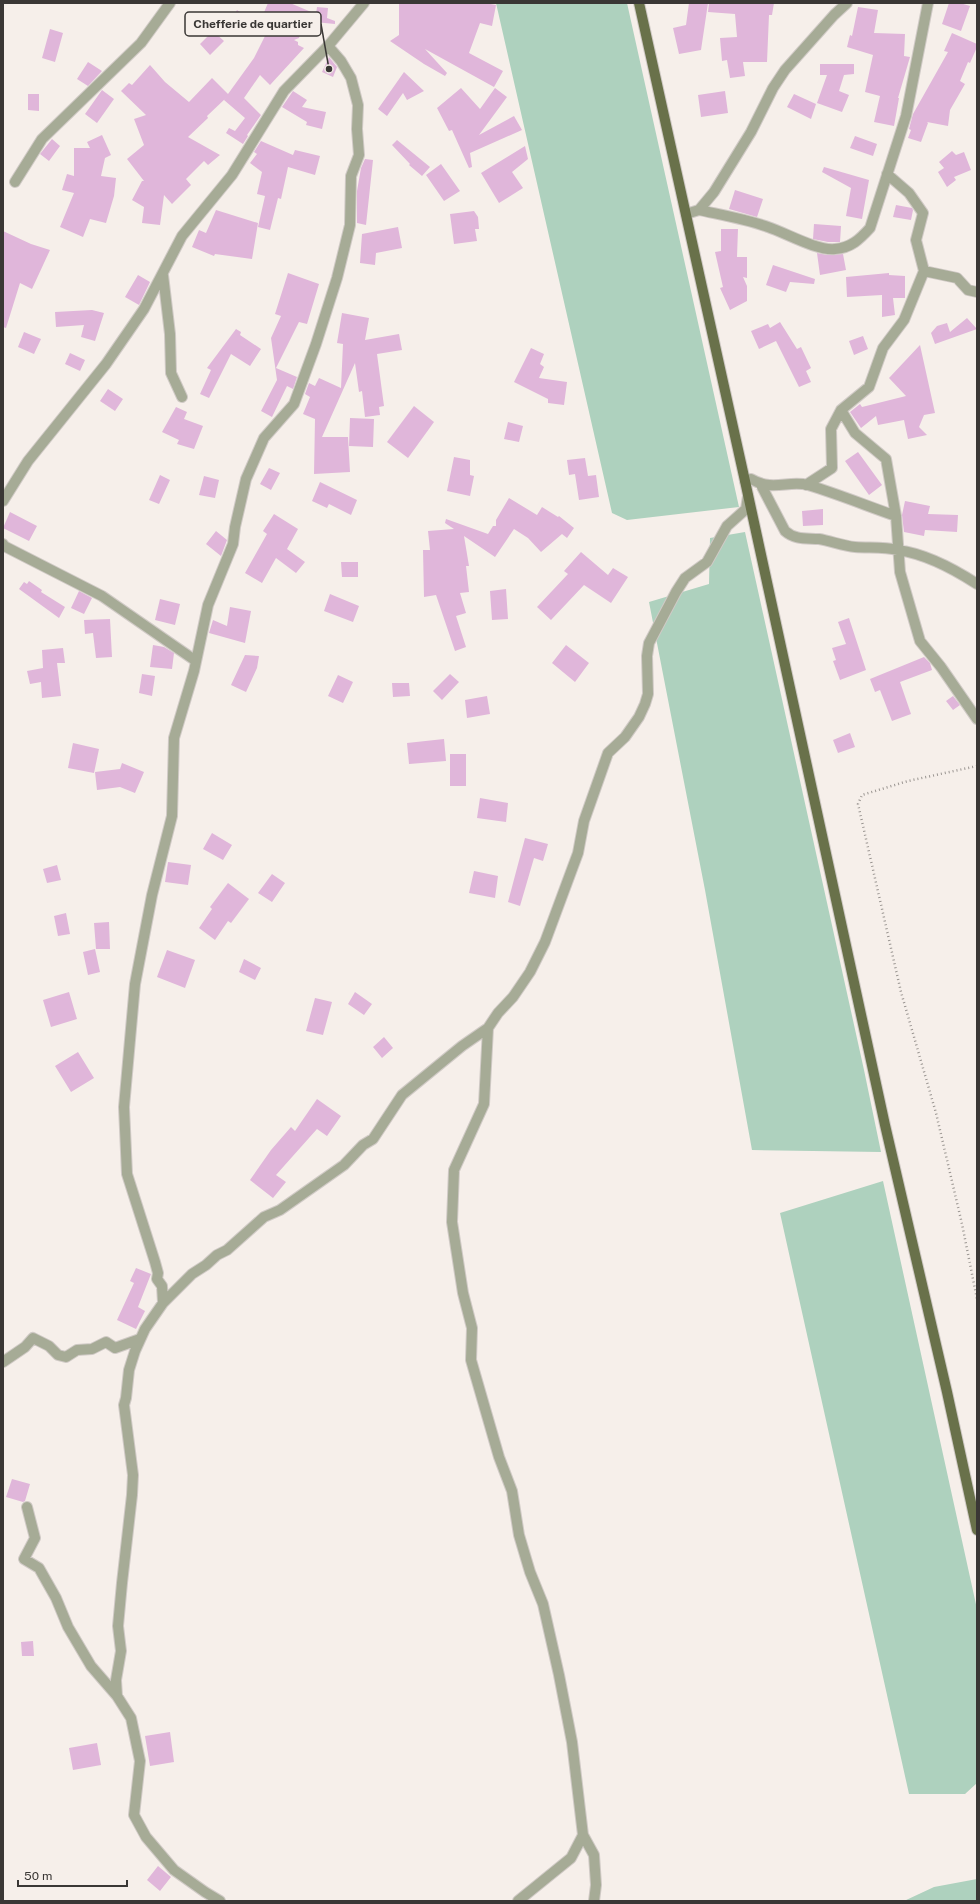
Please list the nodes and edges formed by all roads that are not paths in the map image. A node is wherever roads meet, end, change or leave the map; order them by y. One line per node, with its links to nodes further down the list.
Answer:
1 (170, 3): 8 (street)
2 (364, 3): 6 (street)
3 (639, 3): 10 (main road)
4 (847, 3): 9 (street)
5 (928, 3): 7 (street)
6 (328, 46): 12 (street); 25 (street)
7 (887, 174): 9 (street); 11 (street)
8 (15, 182)
9 (699, 210): 10 (street)
10 (686, 214): 16 (main road)
11 (924, 271): 13 (street); 15 (street)
12 (163, 275): 14 (street); 20 (street)
13 (977, 292)
14 (182, 397)
15 (841, 410): 18 (street); 21 (street)
16 (745, 481): 17 (street); 19 (main road)
17 (761, 485): 18 (street); 23 (street)
18 (806, 485): 21 (street)
19 (748, 495): 27 (street); 32 (main road)
20 (3, 501)
21 (896, 516): 23 (street)
22 (3, 544): 25 (street)
23 (899, 550): 24 (street); 26 (street)
24 (977, 584)
25 (196, 661): 28 (street)
26 (977, 719)
27 (488, 1028): 28 (street); 34 (street)
28 (163, 1303): 29 (street)
29 (140, 1340): 30 (street); 33 (street)
30 (3, 1362)
31 (27, 1507): 33 (street)
32 (977, 1530)
33 (117, 1696): 35 (street)
34 (583, 1834): 36 (street); 37 (street)
35 (220, 1901)
36 (518, 1901)
37 (594, 1901)

